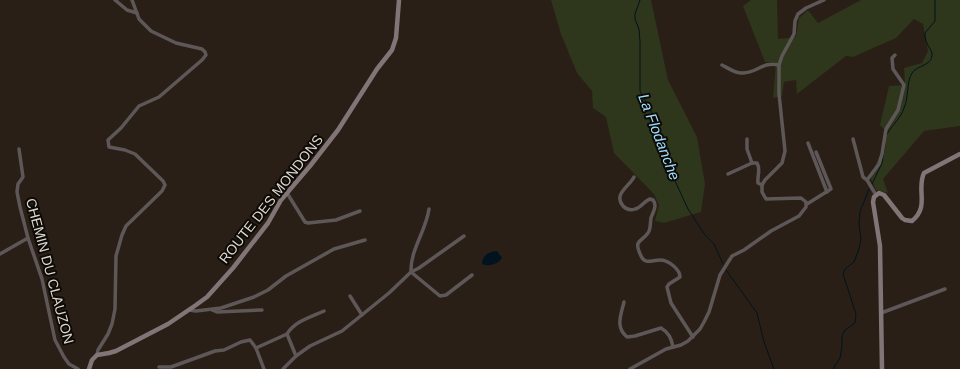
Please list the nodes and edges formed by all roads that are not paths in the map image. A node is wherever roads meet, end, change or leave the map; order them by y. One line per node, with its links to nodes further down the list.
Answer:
1 (115, 0): 5 (street)
2 (132, 0): 5 (street)
3 (399, 0): 21 (street, ROUTE DES MONDONS)
4 (824, 0): 8 (street)
5 (136, 13): 45 (street)
6 (895, 55): 18 (street)
7 (722, 65): 8 (street)
8 (779, 65): 19 (street)
9 (747, 139): 15 (street)
10 (853, 139): 18 (street)
11 (808, 143): 20 (street)
12 (18, 149): 27 (street, CHEMIN DU CLAUZON)
13 (816, 152): 20 (street)
14 (960, 154): 22 (street)
15 (752, 163): 16 (street); 19 (street)
16 (728, 174)
17 (634, 177): 42 (street)
18 (867, 180): 22 (street)
19 (762, 185): 23 (street)
20 (827, 192): 23 (street)
21 (287, 193): 25 (street); 35 (street, ROUTE DES MONDONS)
22 (876, 195): 39 (street)
23 (807, 204): 42 (street)
24 (429, 209): 30 (street)
25 (360, 211)
26 (464, 236): 30 (street)
27 (28, 238): 29 (street); 48 (street, CHEMIN DU CLAUZON)
28 (365, 240): 36 (street)
29 (0, 254)
30 (411, 272): 31 (street); 40 (street)
31 (472, 276)
32 (945, 289): 39 (street)
33 (350, 296): 40 (street)
34 (624, 302): 43 (street)
35 (189, 310): 36 (street); 45 (street, ROUTE DES MONDONS)
36 (209, 310): 37 (street)
37 (262, 310)
38 (324, 311): 41 (street)
39 (881, 313): 53 (street)
40 (362, 315): 46 (street)
41 (287, 334): 44 (street); 46 (street)
42 (692, 337): 43 (street)
43 (673, 347): 52 (street)
44 (256, 348): 47 (street); 50 (street)
45 (96, 355): 49 (street)
46 (296, 356): 51 (street)
47 (159, 367)
48 (78, 369)
49 (89, 369)
50 (264, 369)
51 (283, 369)
52 (630, 369)
53 (882, 369)

